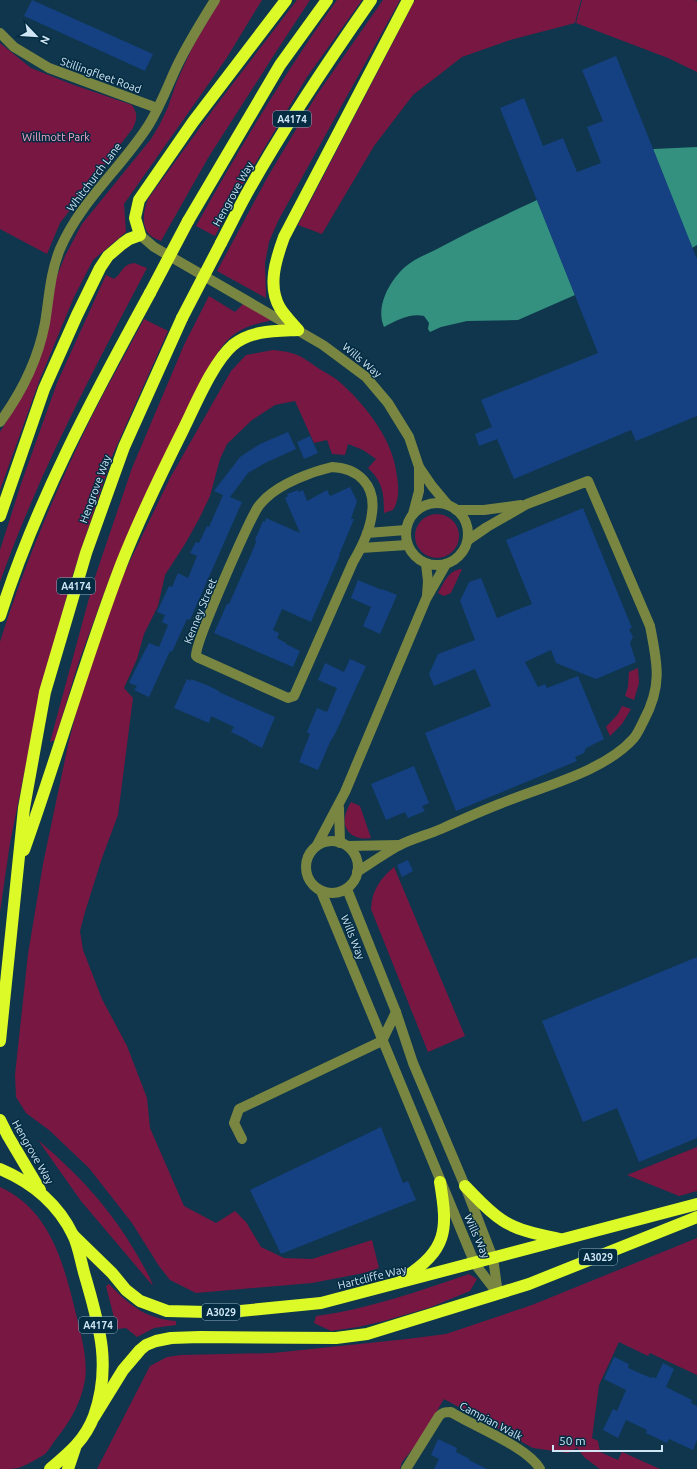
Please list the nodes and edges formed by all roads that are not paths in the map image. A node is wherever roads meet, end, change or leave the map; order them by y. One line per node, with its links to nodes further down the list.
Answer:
1 (215, 0): 7 (street, Whitchurch Lane)
2 (286, 0): 8 (highway)
3 (327, 0): 25 (highway, bridge)
4 (372, 0): 30 (highway, Hengrove Way / A4174, bridge)
5 (408, 0): 9 (highway)
6 (0, 33): 7 (street, Stillingfleet Road)
7 (158, 108): 10 (street, Whitchurch Lane)
8 (140, 235): 9 (street, Wills Way); 16 (highway)
9 (298, 330): 11 (street, Wills Way); 30 (highway)
10 (0, 422)
11 (419, 467): 12 (street, Wills Way); 15 (street, Wills Way)
12 (447, 504): 14 (street, Wills Way); 15 (street)
13 (527, 504): 14 (street); 19 (street); 29 (street)
14 (456, 510): 19 (street, Wills Way)
15 (413, 514): 17 (street, Wills Way)
16 (0, 516)
17 (406, 530): 18 (street); 20 (street, Wills Way)
18 (367, 533): 21 (street, Kenney Street); 21 (street, Kenney Street)
19 (468, 540): 23 (street)
20 (407, 545): 21 (street); 22 (street)
21 (361, 548)
22 (426, 564): 23 (street); 24 (street)
23 (446, 564): 24 (street)
24 (426, 599): 26 (street)
25 (0, 616)
26 (339, 806): 27 (street); 28 (street)
27 (344, 844): 28 (street); 29 (street); 31 (street)
28 (318, 845): 33 (street)
29 (399, 845): 31 (street)
30 (17, 867): 36 (highway, Hengrove Way / A4174)
31 (357, 872): 32 (street)
32 (347, 889): 33 (street); 34 (street, Wills Way)
33 (321, 891): 35 (street, Wills Way)
34 (396, 1012): 35 (street); 41 (street, Wills Way)
35 (382, 1041): 38 (street); 40 (street, Wills Way)
36 (0, 1042)
37 (0, 1120): 42 (highway, Hengrove Way / A4174)
38 (242, 1139)
39 (0, 1169): 42 (highway, A4174)
40 (440, 1182): 48 (street, Wills Way); 49 (highway)
41 (465, 1186): 46 (highway); 47 (street, Wills Way)
42 (44, 1197): 45 (highway, A4174)
43 (697, 1204): 46 (highway, Hartcliffe Way / A3029)
44 (697, 1217): 50 (highway, A3029)
45 (73, 1235): 49 (highway, Hartcliffe Way / A3029); 51 (highway, A4174)
46 (563, 1240): 47 (highway, Hartcliffe Way / A3029)
47 (493, 1258): 48 (highway, Hartcliffe Way); 50 (street, Wills Way)
48 (475, 1264): 49 (highway, Hartcliffe Way / A3029); 50 (street, Wills Way)
49 (395, 1284)
50 (498, 1294): 51 (highway, A3029)
51 (94, 1417): 52 (highway, A4174)
52 (76, 1447): 53 (highway, A4174); 54 (highway, A4174)
53 (50, 1469)
54 (68, 1469)
55 (406, 1469): 56 (street, Campian Walk)
56 (540, 1469)

